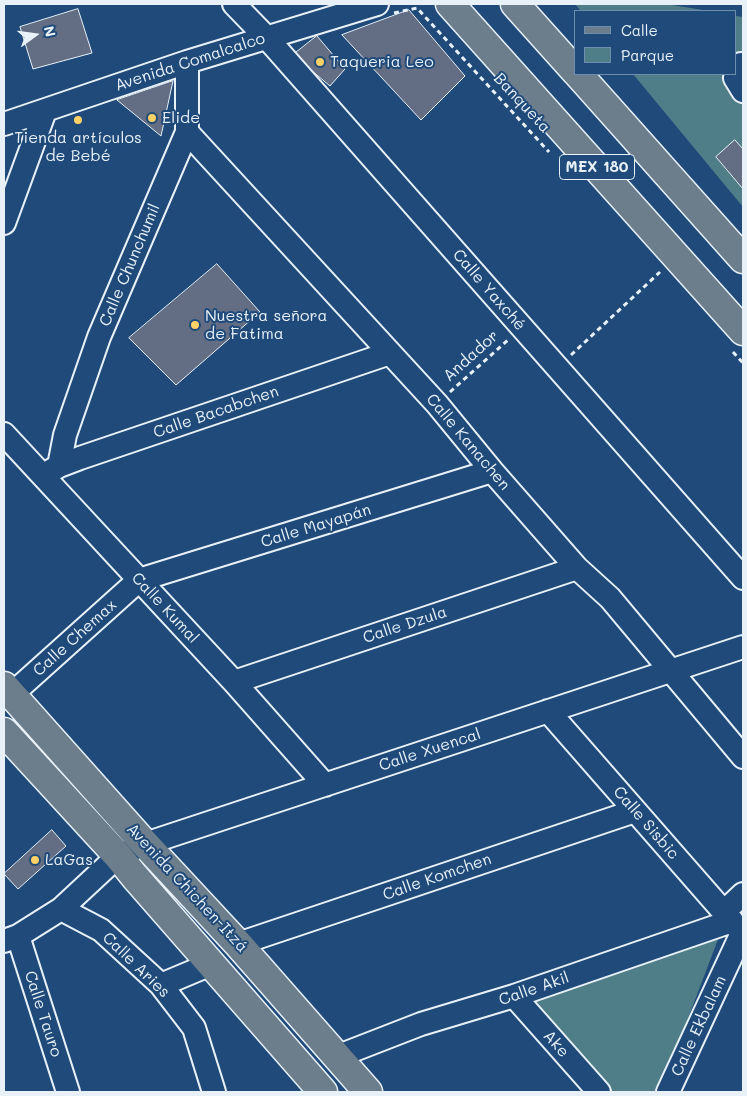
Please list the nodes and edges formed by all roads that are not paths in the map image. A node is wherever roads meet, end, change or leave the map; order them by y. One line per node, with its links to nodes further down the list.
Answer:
1 (234, 4): 5 (street, Calle Yaxché)
2 (450, 4): 16 (main road, MEX 180)
3 (515, 4): 7 (main road, MEX 180)
4 (383, 9): 5 (street, Avenida Comalcalco)
5 (266, 37): 6 (street, Avenida Comalcalco); 22 (street, Calle Yaxché)
6 (187, 62): 11 (street, Avenida Comalcalco); 13 (street, Calle Chunchumil)
7 (574, 70)
8 (579, 75): 15 (main road, MEX 180)
9 (736, 75): 10 (street)
10 (743, 91)
11 (46, 111): 12 (street, Avenida Comalcalco); 14 (street)
12 (4, 124)
13 (187, 132): 17 (street, Calle Kanachen); 19 (street, Calle Chunchumil)
14 (4, 223)
15 (743, 260)
16 (737, 340)
17 (390, 353): 19 (street, Calle Bacabchen); 20 (street, Calle Kanachen)
18 (4, 434): 19 (street, Calle Kumal)
19 (51, 471): 23 (street, Calle Kumal)
20 (492, 471): 21 (street, Calle Kanachen); 23 (street, Calle Mayapán)
21 (577, 568): 25 (street, Calle Kanachen); 26 (street, Calle Dzula)
22 (743, 578)
23 (139, 580): 26 (street, Calle Kumal); 27 (street, Calle Chemax)
24 (743, 647): 25 (street, Calle Xuencal)
25 (670, 671): 28 (street, Calle Xuencal); 30 (street, Calle Kanachen)
26 (234, 682): 31 (street, Calle Kumal)
27 (8, 690): 33 (main road, Avenida Chichen-Itzá)
28 (548, 711): 31 (street, Calle Xuencal); 32 (street, Calle Sisbic)
29 (4, 732): 34 (main road, Avenida Chichen-Itzá)
30 (743, 757)
31 (325, 784): 33 (street, Calle Xuencal)
32 (635, 811): 37 (street, Calle Sisbic); 39 (street, Calle Komchen)
33 (145, 844): 34 (street, Calle Xuencal); 39 (main road, Avenida Chichen-Itzá)
34 (118, 856): 36 (street, Calle Xuencal); 40 (main road, Avenida Chichen-Itzá)
35 (743, 894): 37 (street)
36 (61, 909): 38 (street, Calle Xuencal); 41 (street, Calle Aries)
37 (735, 925): 42 (street, Calle Akil); 49 (street, Calle Ekbalam)
38 (11, 939): 44 (street, Calle Tauro)
39 (238, 944): 43 (main road, Avenida Chichen-Itzá)
40 (211, 964): 41 (street); 46 (main road, Avenida Chichen-Itzá)
41 (161, 985): 45 (street, Calle Aries)
42 (514, 996): 43 (street, Calle Akil); 48 (street, Ake)
43 (336, 1057): 47 (main road, Avenida Chichen-Itzá)
44 (68, 1092)
45 (214, 1092)
46 (323, 1092)
47 (368, 1092)
48 (599, 1092)
49 (668, 1092)

